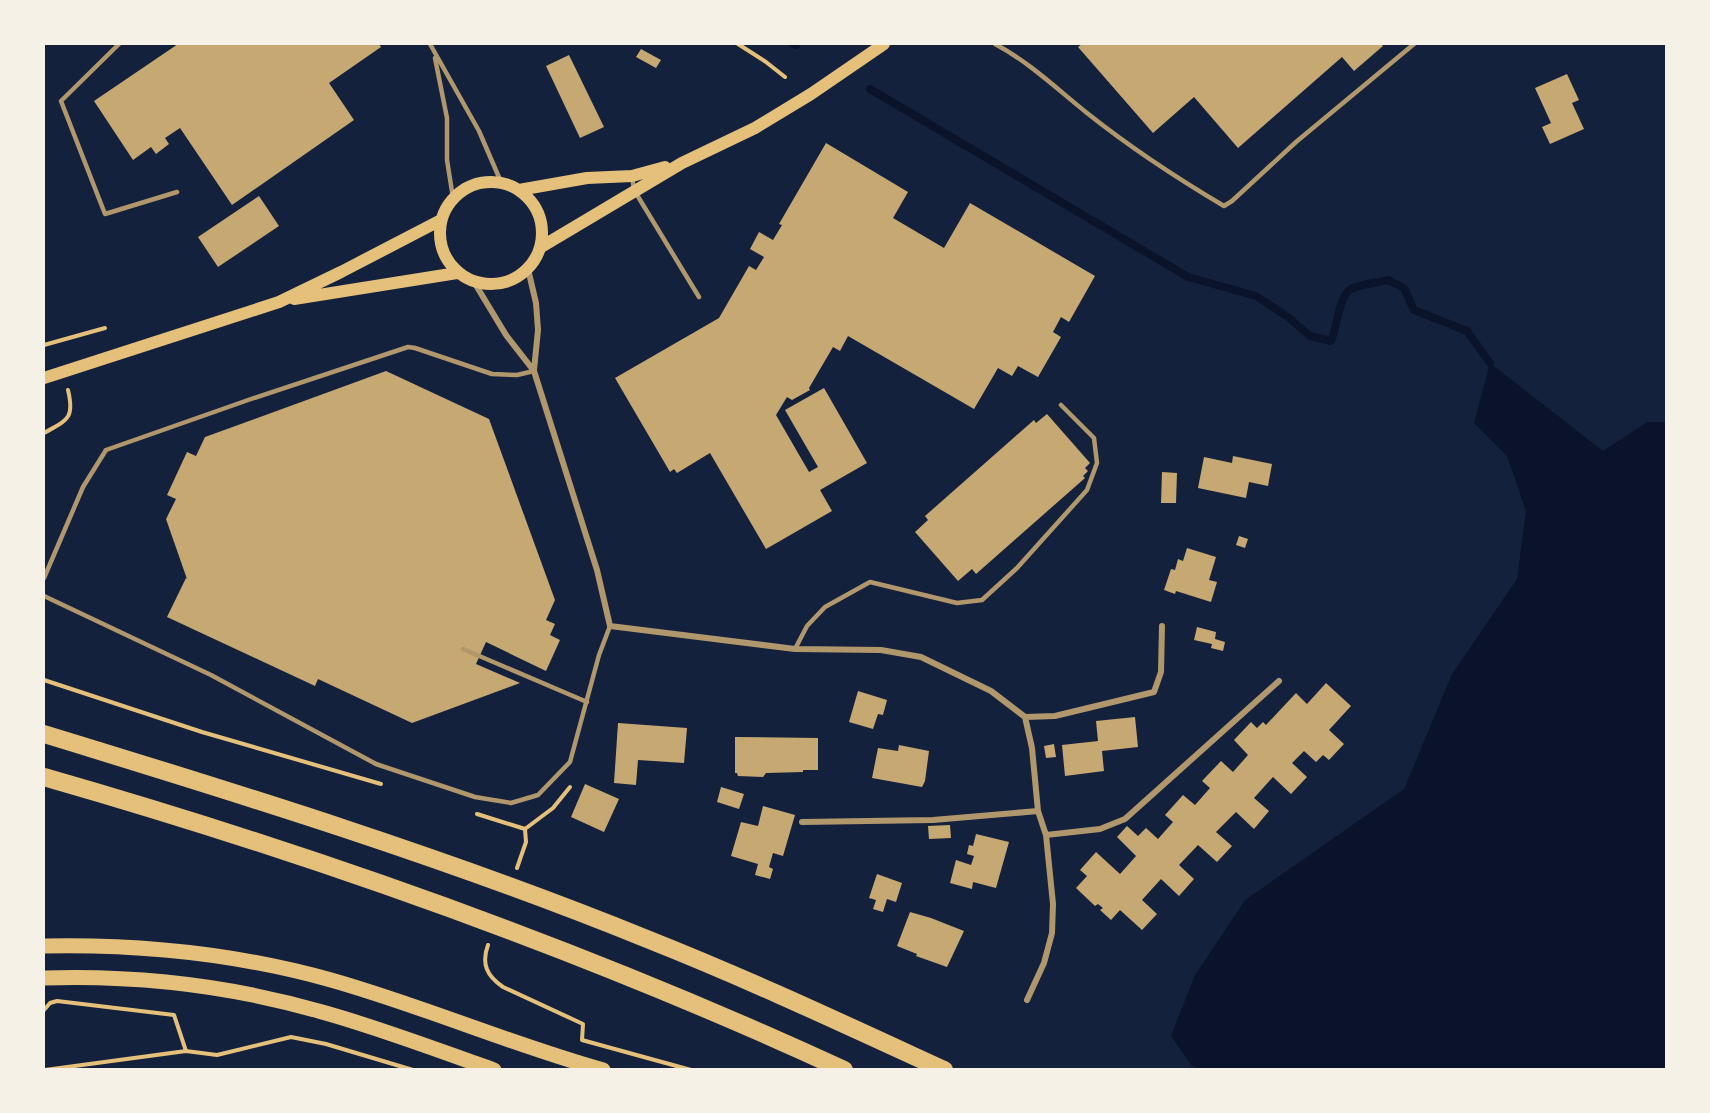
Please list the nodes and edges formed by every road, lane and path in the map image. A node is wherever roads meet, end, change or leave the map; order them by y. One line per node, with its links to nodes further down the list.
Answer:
1 (119, 44): 14 (lane)
2 (430, 44): 7 (lane)
3 (738, 44): 8 (path)
4 (884, 44): 9 (main road)
5 (995, 44): 6 (lane)
6 (1414, 44)
7 (434, 52): 11 (lane); 15 (lane)
8 (785, 77)
9 (682, 163): 10 (main road); 13 (main road)
10 (632, 176): 12 (main road); 13 (lane)
11 (501, 182): 12 (main road); 15 (main road)
12 (519, 190): 17 (main road)
13 (634, 190): 17 (main road); 21 (lane)
14 (177, 192)
15 (453, 198): 16 (main road)
16 (441, 220): 19 (main road); 22 (main road)
17 (541, 247): 18 (main road)
18 (528, 269): 20 (main road); 25 (street)
19 (457, 273): 20 (main road); 22 (main road)
20 (474, 282): 25 (street)
21 (699, 297)
22 (279, 302): 26 (main road)
23 (105, 328): 24 (path)
24 (44, 345)
25 (534, 371): 30 (lane); 32 (street)
26 (44, 378)
27 (68, 390): 29 (path)
28 (1061, 405): 35 (lane)
29 (44, 433)
30 (44, 578)
31 (44, 596): 38 (lane)
32 (610, 626): 35 (street); 38 (lane)
33 (1162, 626): 39 (street)
34 (463, 649): 38 (lane)
35 (795, 649): 39 (street)
36 (44, 680): 42 (path)
37 (1279, 681): 46 (street)
38 (587, 702)
39 (1025, 717): 43 (street)
40 (44, 734): 60 (highway)
41 (44, 777): 59 (highway)
42 (384, 785)
43 (1038, 811): 45 (street); 46 (street)
44 (470, 812): 47 (path)
45 (802, 822)
46 (1046, 835): 50 (street)
47 (526, 842)
48 (44, 946): 57 (main road)
49 (44, 978): 56 (main road)
50 (1027, 1000)
51 (543, 1005): 58 (path)
52 (44, 1010): 53 (path)
53 (186, 1051): 54 (path); 55 (path)
54 (45, 1070)
55 (413, 1070)
56 (494, 1070)
57 (603, 1070)
58 (691, 1070)
59 (844, 1070)
60 (944, 1070)

